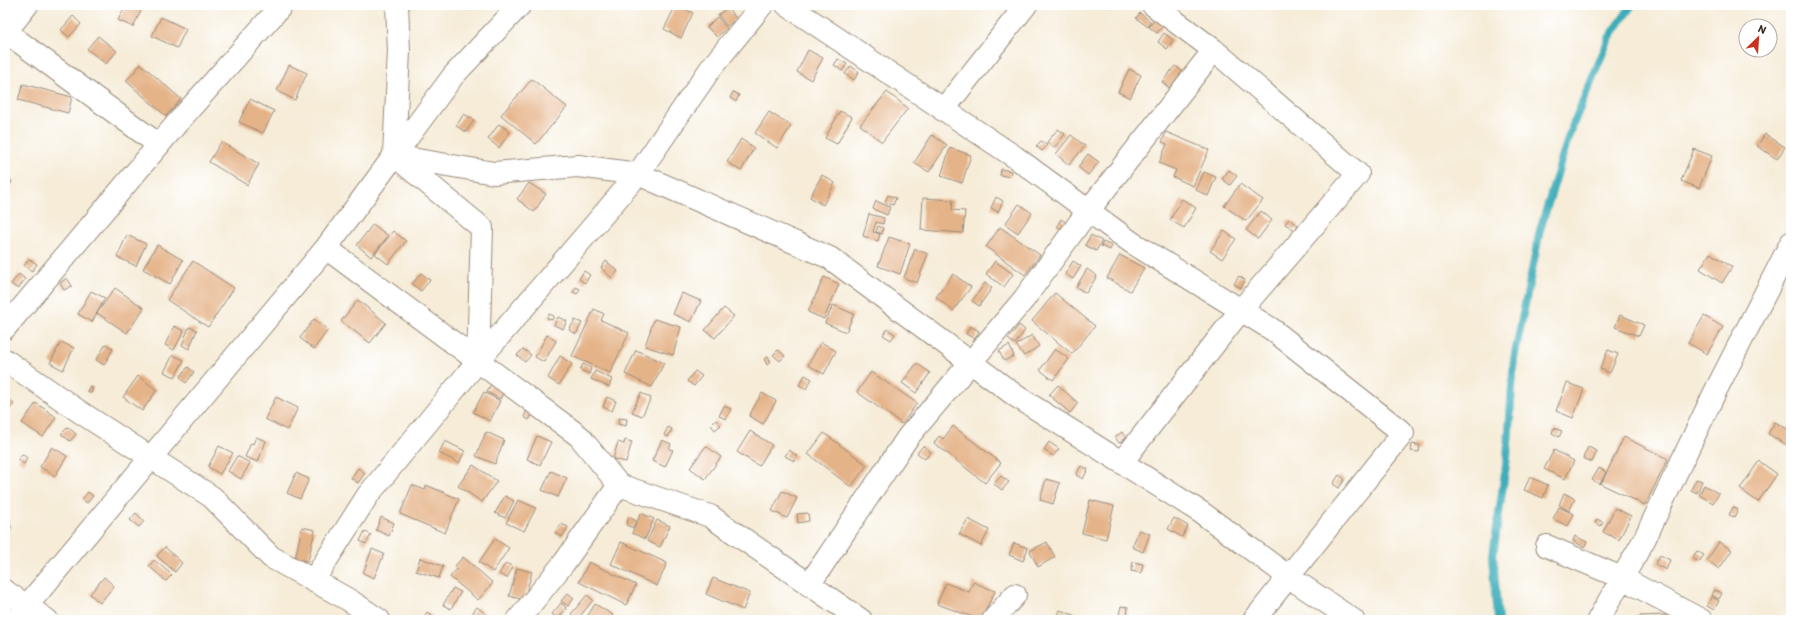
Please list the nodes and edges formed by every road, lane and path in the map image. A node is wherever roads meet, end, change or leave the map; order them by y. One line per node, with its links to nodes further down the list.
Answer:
1 (27, 5): 9 (street)
2 (282, 5): 12 (street)
3 (397, 5): 13 (street)
4 (520, 5): 13 (street)
5 (762, 5): 14 (street)
6 (787, 5): 11 (street)
7 (1026, 5): 11 (street)
8 (1153, 5): 10 (street)
9 (5, 32): 12 (street)
10 (1214, 50): 15 (street); 18 (street)
11 (943, 110): 15 (street)
12 (159, 145): 19 (street)
13 (394, 156): 14 (street); 17 (street); 21 (street)
14 (638, 174): 21 (street); 22 (street)
15 (1088, 211): 18 (street); 22 (street)
16 (1791, 243): 28 (street)
17 (326, 248): 21 (street); 23 (street)
18 (1241, 310): 24 (street); 27 (street)
19 (5, 328)
20 (5, 360): 23 (street)
21 (478, 361): 25 (street); 29 (street)
22 (971, 362): 24 (street); 30 (street)
23 (151, 458): 29 (street); 33 (street)
24 (1122, 462): 27 (street)
25 (619, 485): 30 (street); 36 (street)
26 (1547, 546): 28 (street)
27 (1289, 577): 39 (street); 40 (street)
28 (1622, 578): 41 (street); 42 (street)
29 (313, 580): 35 (street)
30 (809, 585): 37 (street)
31 (5, 591): 33 (street)
32 (1015, 595): 38 (street)
33 (21, 613): 34 (street)
34 (47, 620)
35 (379, 620)
36 (518, 620)
37 (861, 620)
38 (993, 620)
39 (1254, 620)
40 (1353, 620)
41 (1598, 620)
42 (1701, 620)

